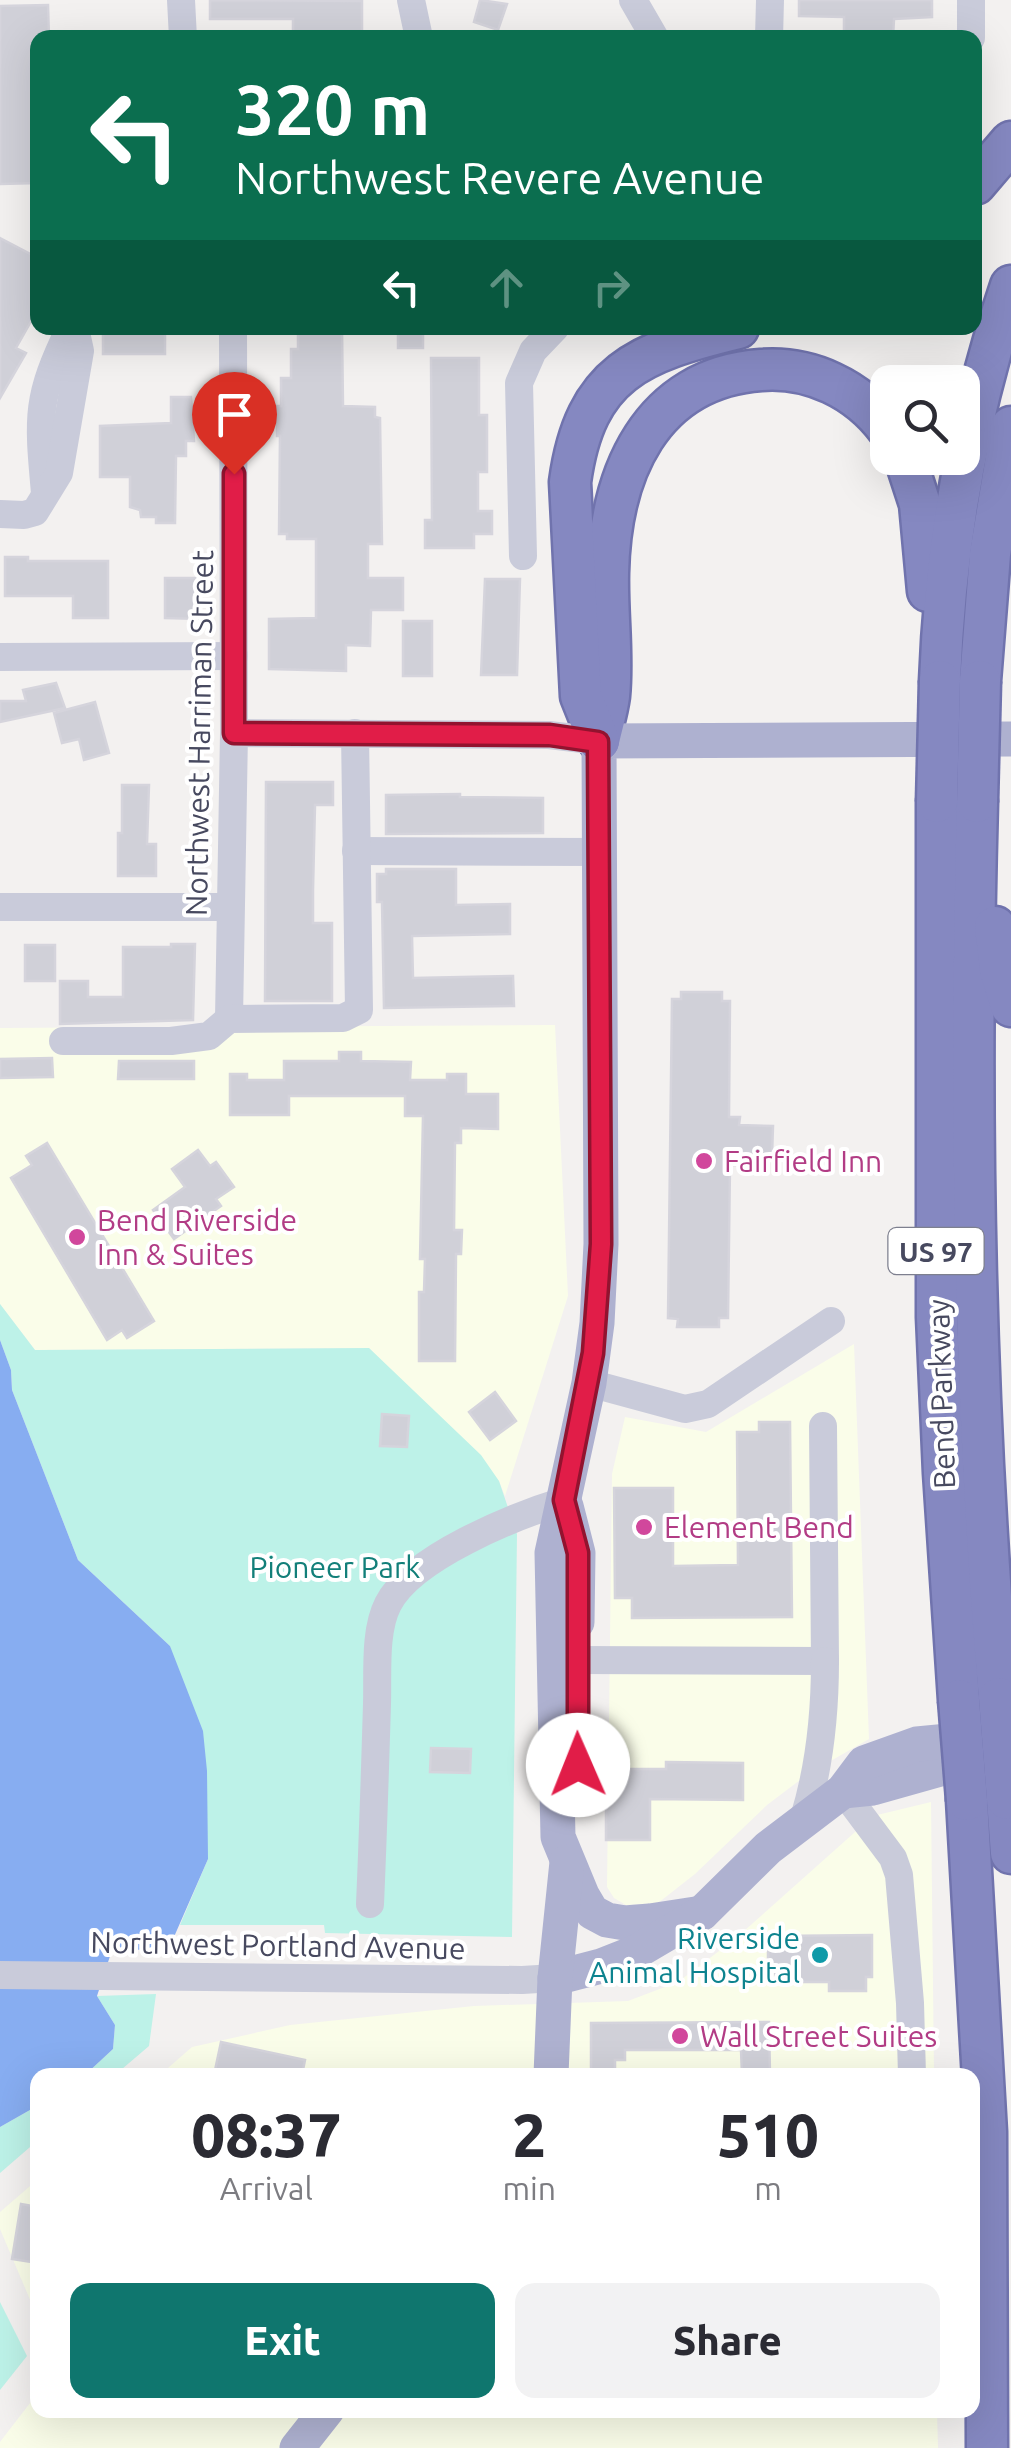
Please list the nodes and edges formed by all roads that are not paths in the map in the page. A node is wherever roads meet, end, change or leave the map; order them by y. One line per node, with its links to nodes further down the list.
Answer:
1 (181, 0): 6 (street)
2 (412, 0): 7 (street)
3 (633, 0): 8 (street)
4 (770, 0): 9 (street)
5 (971, 0): 10 (street)
6 (183, 30)
7 (418, 30)
8 (650, 30)
9 (769, 30)
10 (971, 30)
11 (1011, 142): 12 (highway)
12 (982, 176)
13 (1011, 286): 25 (highway, Bend Parkway / US 97)
14 (74, 335): 21 (street)
15 (233, 335): 23 (street, Northwest Harriman Street)
16 (548, 335): 22 (street)
17 (714, 335): 29 (highway)
18 (870, 412): 29 (highway)
19 (1011, 427): 30 (highway, Bend Parkway / US 97, bridge)
20 (911, 475): 25 (highway)
21 (0, 514)
22 (524, 556)
23 (234, 656): 24 (street); 26 (street, Northwest Harriman Street)
24 (0, 657)
25 (940, 677): 30 (highway, Bend Parkway / US 97, bridge)
26 (234, 733): 27 (street); 34 (street, Northwest Harriman Street)
27 (355, 733): 29 (street); 31 (street)
28 (1011, 740): 29 (main road)
29 (598, 742): 32 (main road)
30 (963, 806): 35 (highway); 44 (highway, Bend Parkway / US 97); 47 (highway, Bend Parkway / US 97)
31 (356, 851): 32 (street); 36 (street)
32 (599, 852): 39 (main road)
33 (0, 907): 34 (street)
34 (229, 908): 36 (street, Northwest Harriman Street)
35 (1011, 1006)
36 (229, 1019): 37 (street)
37 (63, 1041)
38 (831, 1322): 39 (street)
39 (589, 1382): 42 (main road)
40 (823, 1426): 46 (street)
41 (1011, 1486): 44 (highway)
42 (564, 1500): 43 (main road); 45 (main road); 56 (street)
43 (553, 1581): 45 (main road); 55 (main road)
44 (994, 1636): 47 (highway, Bend Parkway / US 97)
45 (577, 1660): 46 (street); 55 (main road)
46 (826, 1661): 48 (street)
47 (979, 1699): 51 (highway, Bend Parkway / US 97, bridge)
48 (825, 1724): 50 (street); 53 (street)
49 (1011, 1737): 51 (main road)
50 (864, 1762): 51 (main road); 52 (main road)
51 (987, 1773): 52 (main road); 54 (highway, Bend Parkway / US 97); 64 (highway, Bend Parkway / US 97)
52 (843, 1791): 53 (main road); 61 (street)
53 (804, 1818): 57 (main road)
54 (1011, 1852)
55 (567, 1862): 57 (main road); 59 (main road)
56 (370, 1904)
57 (702, 1913): 59 (main road)
58 (0, 1975): 59 (street, Northwest Portland Avenue)
59 (555, 1978): 60 (main road)
60 (551, 2068)
61 (912, 2068)
62 (321, 2418): 63 (main road)
63 (297, 2448)
64 (987, 2448)

